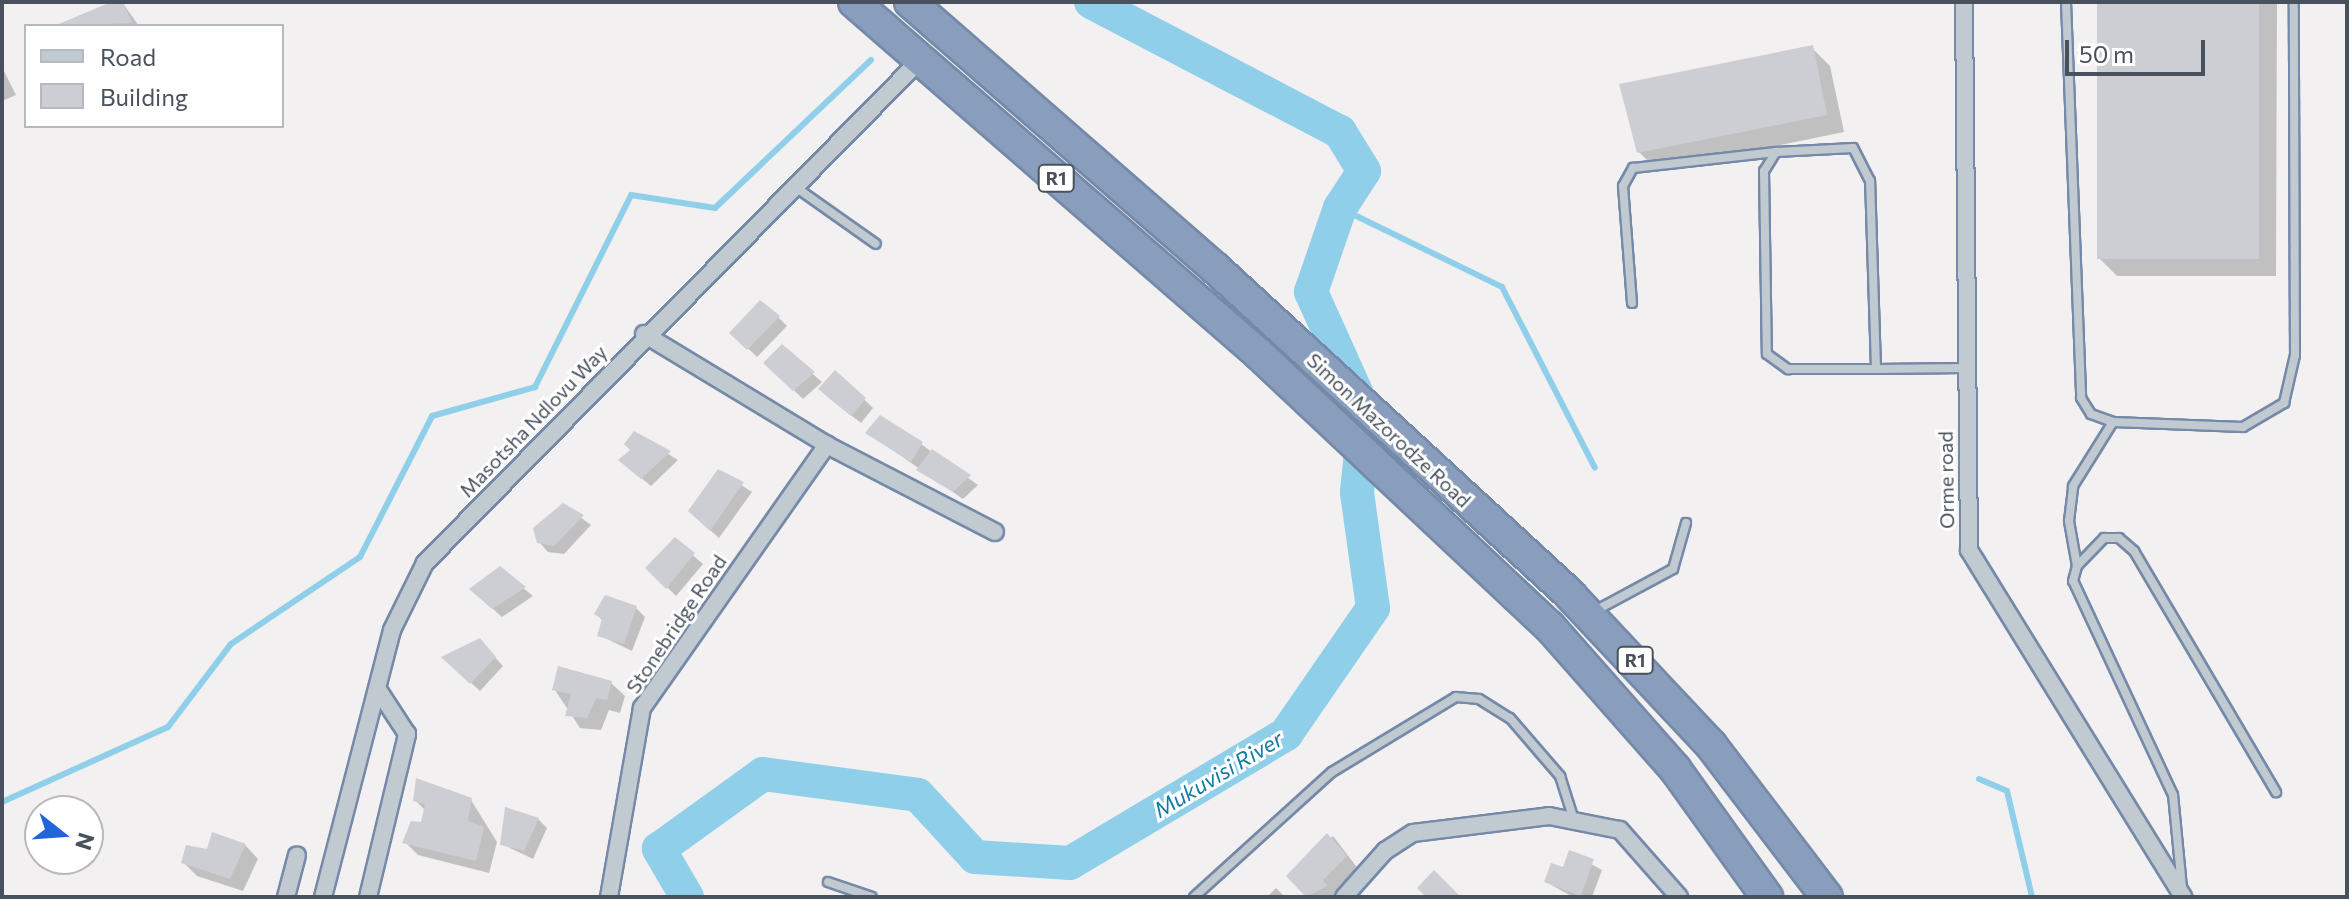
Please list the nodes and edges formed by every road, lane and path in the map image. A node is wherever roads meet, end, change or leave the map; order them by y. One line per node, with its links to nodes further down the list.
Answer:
1 (854, 2): 6 (highway, Simon Mazorodze Road / R1)
2 (910, 2): 19 (highway, Simon Mazorodze Road / R1)
3 (1964, 2): 12 (street, Orme road)
4 (2066, 2): 14 (lane)
5 (2294, 2): 14 (lane)
6 (920, 60): 8 (street, Masotsha Ndlovu Way); 33 (highway, Simon Mazorodze Road / R1)
7 (1776, 152): 10 (lane); 13 (lane); 13 (lane)
8 (793, 185): 9 (lane); 11 (street, Masotsha Ndlovu Way)
9 (876, 244)
10 (1632, 303)
11 (644, 334): 15 (street); 20 (street, Masotsha Ndlovu Way)
12 (1965, 368): 13 (lane); 35 (street, Orme road)
13 (1876, 369)
14 (2113, 422): 18 (lane)
15 (827, 445): 17 (street); 28 (street, Stonebridge Road)
16 (1686, 523): 19 (lane)
17 (995, 532)
18 (2077, 566): 21 (lane); 35 (lane)
19 (1588, 614): 34 (highway, Simon Mazorodze Road / R1)
20 (379, 691): 26 (street, Masotsha Ndlovu Way); 27 (street)
21 (2276, 792)
22 (1573, 817): 30 (lane); 31 (street); 32 (street)
23 (297, 855): 25 (street)
24 (828, 882): 29 (lane)
25 (286, 897)
26 (323, 897)
27 (368, 897)
28 (609, 897)
29 (872, 897)
30 (1194, 897)
31 (1344, 897)
32 (1679, 897)
33 (1767, 897)
34 (1827, 897)
35 (2183, 897)

